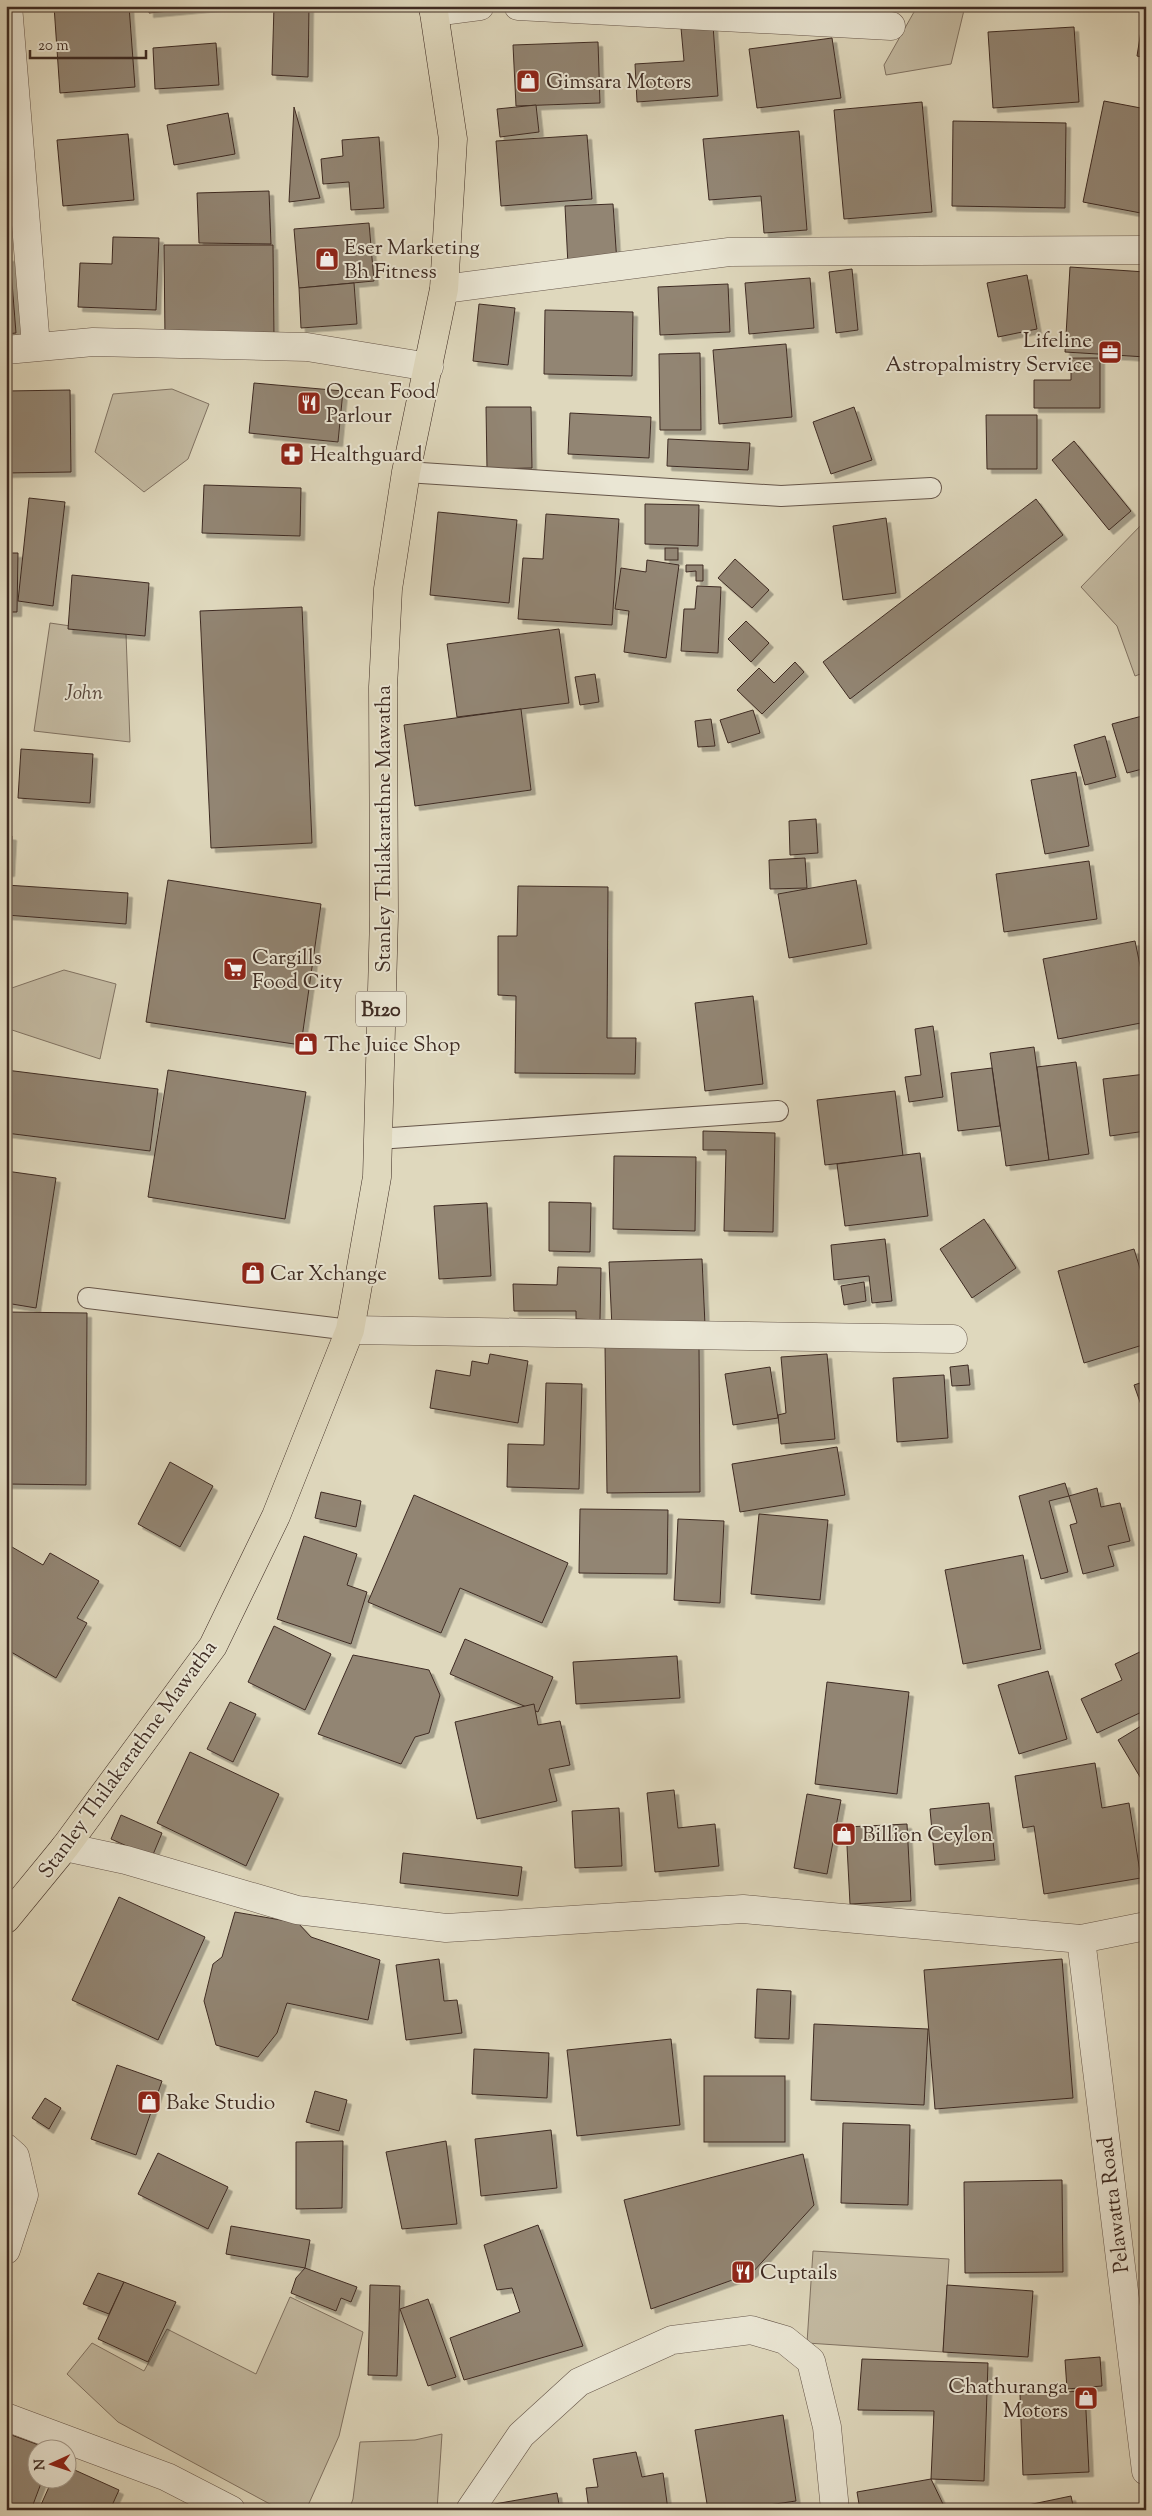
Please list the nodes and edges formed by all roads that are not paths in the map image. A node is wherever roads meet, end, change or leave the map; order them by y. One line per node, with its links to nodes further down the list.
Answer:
1 (8, 6): 8 (street)
2 (480, 6): 4 (street)
3 (518, 6): 5 (street)
4 (433, 9): 7 (main road, Stanley Thilakarathne Mawatha / B120)
5 (892, 26)
6 (1146, 250): 7 (street)
7 (444, 288): 10 (main road, Stanley Thilakarathne Mawatha / B120)
8 (36, 346): 9 (street); 10 (street)
9 (6, 350)
10 (429, 367): 11 (main road, Stanley Thilakarathne Mawatha / B120)
11 (406, 472): 12 (lane); 14 (main road, Stanley Thilakarathne Mawatha / B120)
12 (931, 488)
13 (778, 1112): 14 (lane)
14 (378, 1139): 16 (main road, Stanley Thilakarathne Mawatha / B120)
15 (88, 1298): 16 (lane)
16 (350, 1330): 17 (street); 18 (main road, Stanley Thilakarathne Mawatha / B120)
17 (953, 1339)
18 (65, 1847): 19 (main road, Stanley Thilakarathne Mawatha / B120); 21 (street)
19 (6, 1919)
20 (1146, 1926): 21 (street)
21 (1081, 1939): 25 (street, Pelawatta Road)
22 (6, 2148): 23 (street)
23 (6, 2250)
24 (6, 2417): 26 (street)
25 (1146, 2472)
26 (231, 2510)
27 (470, 2510): 28 (street)
28 (835, 2510)

